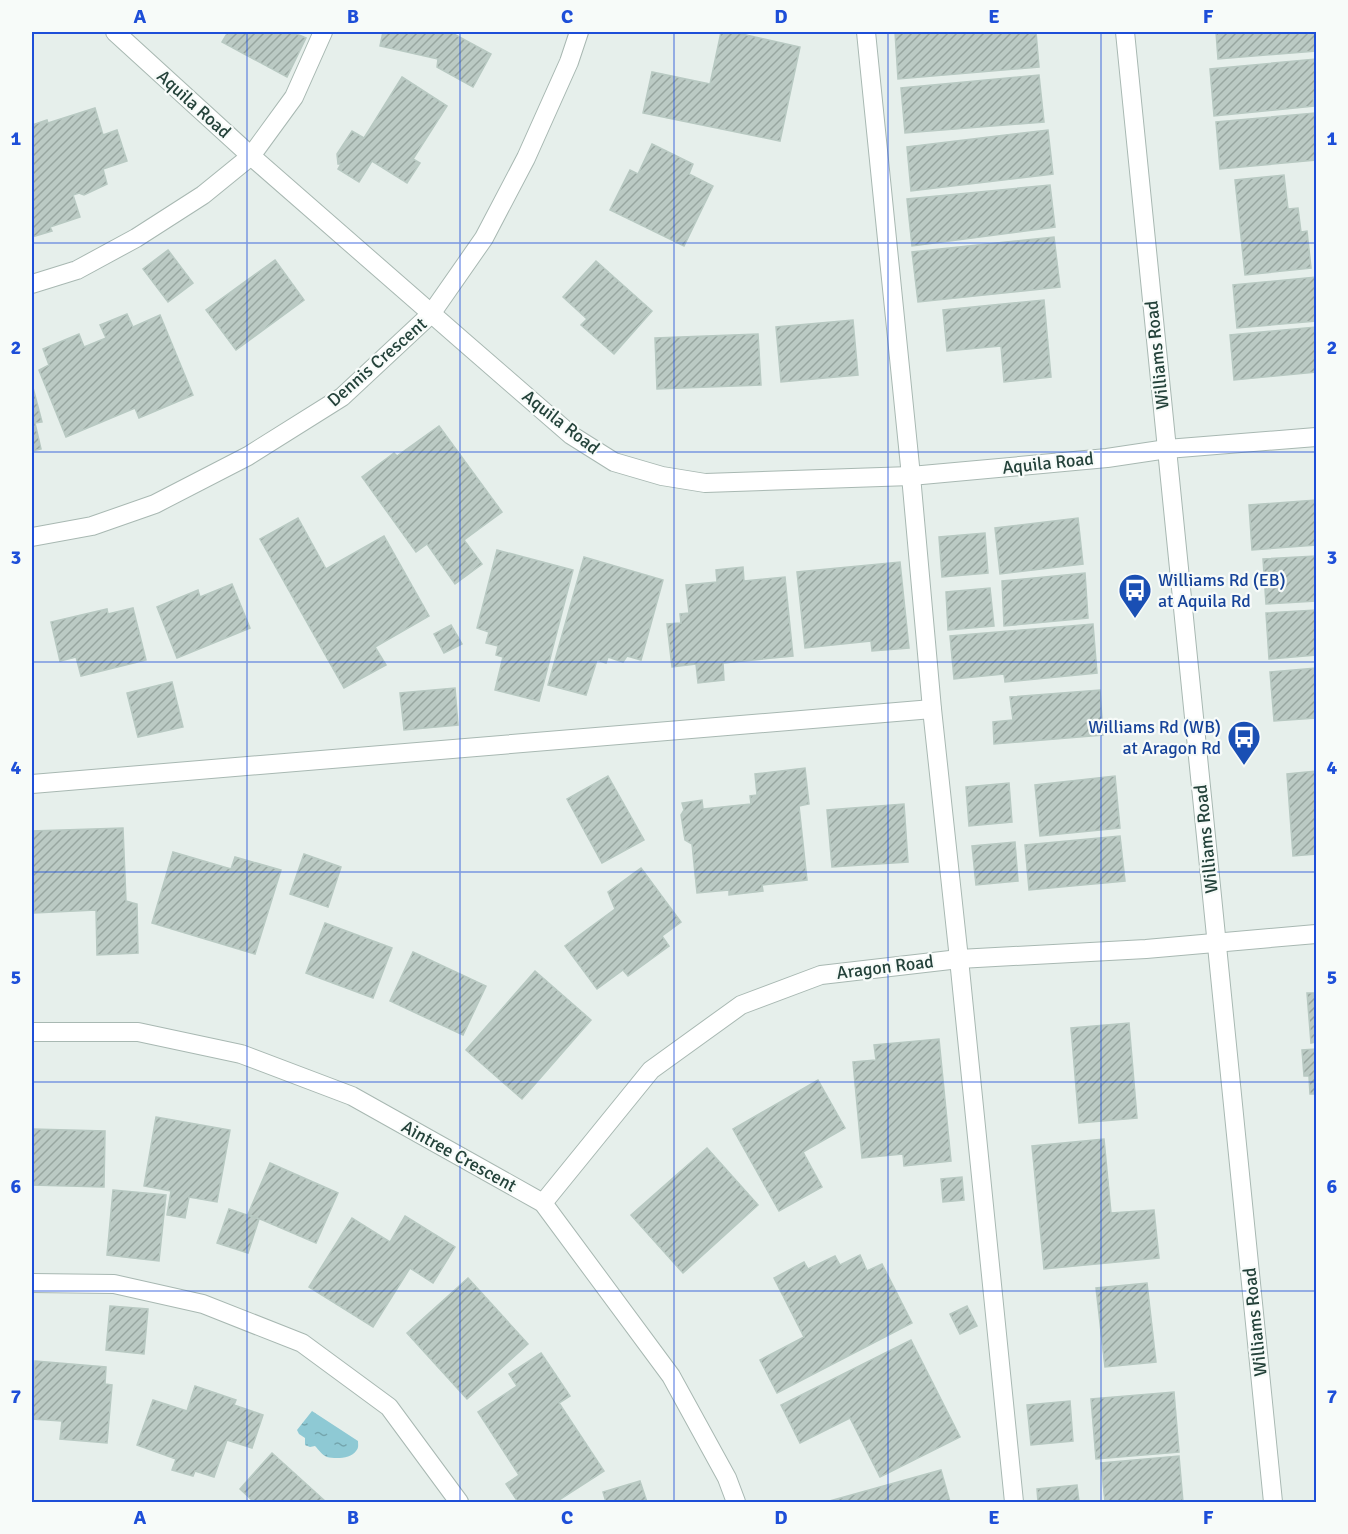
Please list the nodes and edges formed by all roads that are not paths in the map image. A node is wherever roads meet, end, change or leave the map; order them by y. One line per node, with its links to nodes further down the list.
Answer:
1 (115, 32): 6 (street, Aquila Road)
2 (323, 32): 6 (street)
3 (579, 32): 8 (street, Dennis Crescent)
4 (866, 32): 11 (street)
5 (1125, 32): 10 (street, Williams Road)
6 (251, 156): 7 (street); 8 (street, Aquila Road)
7 (32, 284)
8 (431, 314): 11 (street, Aquila Road); 12 (street, Dennis Crescent)
9 (1317, 437): 10 (street, Aquila Road)
10 (1167, 449): 11 (street, Aquila Road); 16 (street, Williams Road)
11 (911, 476): 13 (street)
12 (32, 537)
13 (932, 709): 14 (street); 17 (street)
14 (32, 784)
15 (1317, 934): 16 (street, Aragon Road)
16 (1217, 942): 17 (street, Aragon Road); 24 (street, Williams Road)
17 (959, 958): 19 (street, Aragon Road); 23 (street)
18 (32, 1032): 19 (street, Aintree Crescent)
19 (543, 1203): 22 (street, Aintree Crescent)
20 (32, 1283): 21 (street)
21 (459, 1503)
22 (736, 1503)
23 (1014, 1503)
24 (1273, 1503)

